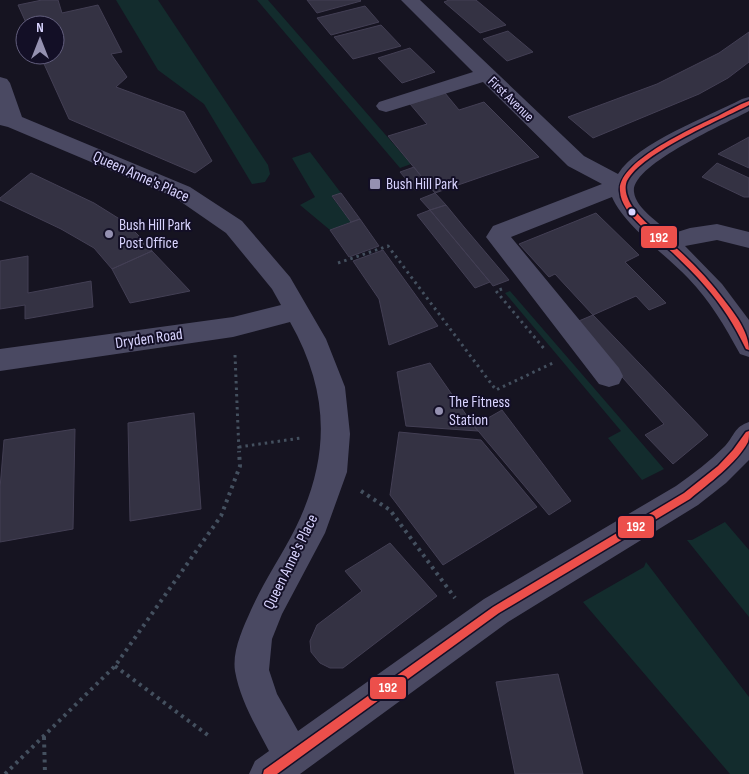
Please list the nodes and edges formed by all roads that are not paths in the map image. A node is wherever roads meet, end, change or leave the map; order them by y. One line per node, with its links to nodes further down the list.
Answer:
1 (412, 0): 2 (street, First Avenue)
2 (485, 74): 5 (street); 7 (street, First Avenue)
3 (0, 83): 6 (street)
4 (749, 103): 7 (street)
5 (386, 106)
6 (6, 120): 10 (street, Queen Anne's Place)
7 (622, 186): 9 (street); 13 (street)
8 (749, 240): 9 (street)
9 (667, 244): 11 (street)
10 (297, 310): 12 (street, Dryden Road); 15 (street, Queen Anne's Place)
11 (749, 347)
12 (0, 360)
13 (610, 376)
14 (749, 434): 15 (street)
15 (280, 766)

